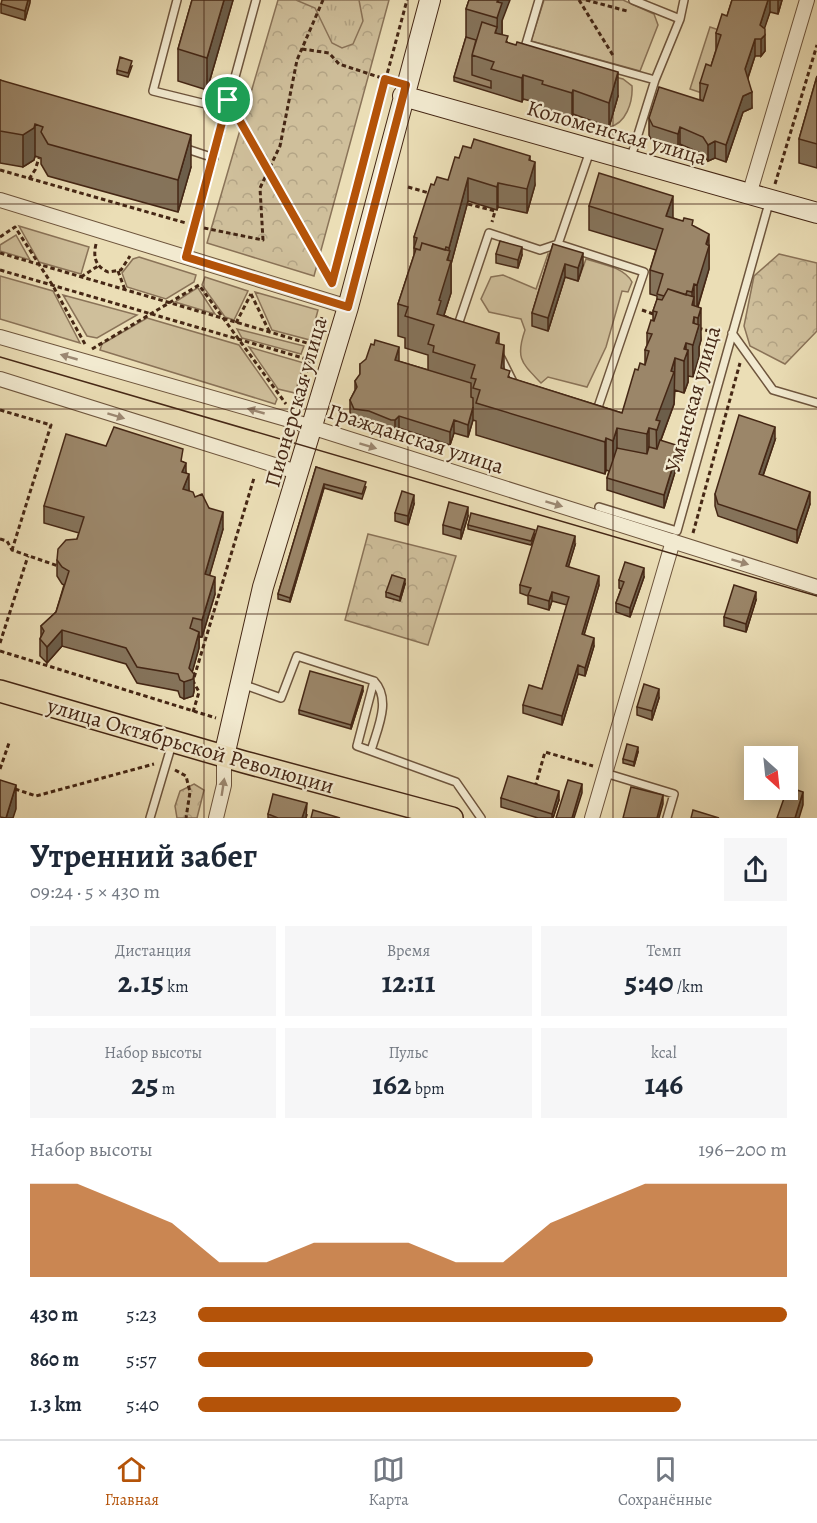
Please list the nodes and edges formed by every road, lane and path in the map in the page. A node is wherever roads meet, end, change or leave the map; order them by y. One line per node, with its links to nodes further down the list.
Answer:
1 (177, 0): 19 (lane)
2 (256, 0): 18 (lane)
3 (323, 0): 13 (path)
4 (407, 0): 15 (path)
5 (430, 0): 17 (street, Пионерская улица)
6 (539, 0): 14 (lane)
7 (579, 0): 14 (path)
8 (633, 0): 11 (lane)
9 (684, 0): 11 (lane)
10 (807, 0): 29 (street)
11 (680, 19): 16 (lane)
12 (817, 45): 32 (path)
13 (302, 49): 15 (path); 26 (path)
14 (623, 71): 16 (lane)
15 (385, 79): 17 (path); 26 (path)
16 (655, 80): 24 (lane)
17 (405, 91): 21 (street, Коломенская улица); 51 (street, Пионерская улица)
18 (228, 100): 19 (lane); 26 (path)
19 (226, 109): 23 (lane)
20 (179, 147): 23 (lane)
21 (590, 148): 24 (street, Коломенская улица); 40 (lane)
22 (39, 158): 27 (path)
23 (213, 158): 35 (lane)
24 (630, 161): 29 (street, Коломенская улица)
25 (0, 170): 27 (path)
26 (267, 173): 35 (path)
27 (29, 178): 35 (path)
28 (408, 187): 30 (path)
29 (750, 195): 32 (street, Коломенская улица)
30 (439, 196)
31 (0, 200): 36 (street)
32 (770, 200): 34 (street, Коломенская улица); 61 (lane, Уманская улица)
33 (468, 204): 37 (path)
34 (817, 213)
35 (194, 226): 42 (lane)
36 (100, 231): 39 (street); 44 (path)
37 (489, 233): 40 (lane); 59 (lane)
38 (0, 237): 43 (path)
39 (134, 241): 42 (street); 46 (path)
40 (558, 244): 52 (lane)
41 (0, 253): 43 (path)
42 (186, 257): 51 (street)
43 (39, 265): 47 (path); 48 (path)
44 (98, 266): 46 (path); 47 (path)
45 (0, 270): 48 (path)
46 (118, 271): 49 (path)
47 (81, 277): 49 (path)
48 (53, 286): 53 (path); 53 (path)
49 (125, 290): 50 (path)
50 (168, 303): 53 (path); 56 (path); 56 (path)
51 (348, 307): 73 (street, Пионерская улица)
52 (632, 307): 54 (path); 72 (lane)
53 (150, 314): 63 (path)
54 (657, 315)
55 (322, 317): 64 (path)
56 (223, 319): 57 (path); 63 (path)
57 (236, 323): 60 (path); 60 (path)
58 (694, 326): 61 (path)
59 (468, 329)
60 (270, 333): 64 (path)
61 (731, 336): 66 (lane, Уманская улица); 70 (lane)
62 (0, 337): 73 (street, Гражданская улица, one-way to 62)
63 (237, 339): 67 (path); 67 (path)
64 (314, 345): 67 (path)
65 (495, 346): 69 (lane)
66 (728, 349): 76 (lane, Уманская улица); 79 (path)
67 (310, 360)
68 (0, 379): 74 (street, one-way to 74)
69 (525, 390)
70 (817, 403)
71 (0, 410): 80 (path)
72 (586, 410)
73 (312, 428): 74 (street, Пионерская улица); 78 (street, Гражданская улица, one-way to 78)
74 (300, 473): 87 (street, Пионерская улица)
75 (254, 478): 89 (path)
76 (598, 507)
77 (0, 539): 80 (path)
78 (673, 541): 79 (street, Гражданская улица); 98 (street)
79 (689, 546): 83 (street, Гражданская улица, one-way to 83)
80 (12, 549): 81 (path)
81 (28, 556): 82 (path); 84 (path)
82 (58, 566)
83 (817, 586)
84 (0, 643)
85 (0, 651): 89 (path)
86 (374, 681): 87 (lane); 93 (lane); 93 (lane)
87 (242, 684): 94 (street, Пионерская улица)
88 (0, 691): 91 (main road, улица Октябрьской Революции)
89 (193, 712): 90 (path)
90 (216, 718)
91 (173, 741): 94 (main road, улица Октябрьской Революции); 101 (lane)
92 (9, 743): 97 (path)
93 (371, 751): 105 (lane)
94 (224, 756): 103 (street, Пионерская улица, one-way to 94); 104 (main road, улица Октябрьской Революции)
95 (155, 763): 99 (path)
96 (171, 768): 102 (path)
97 (0, 769)
98 (605, 771): 100 (path); 106 (street); 107 (lane)
99 (9, 787)
100 (534, 792)
101 (150, 818)
102 (186, 818)
103 (216, 818)
104 (452, 818)
105 (481, 818)
106 (592, 818)
107 (667, 818)

